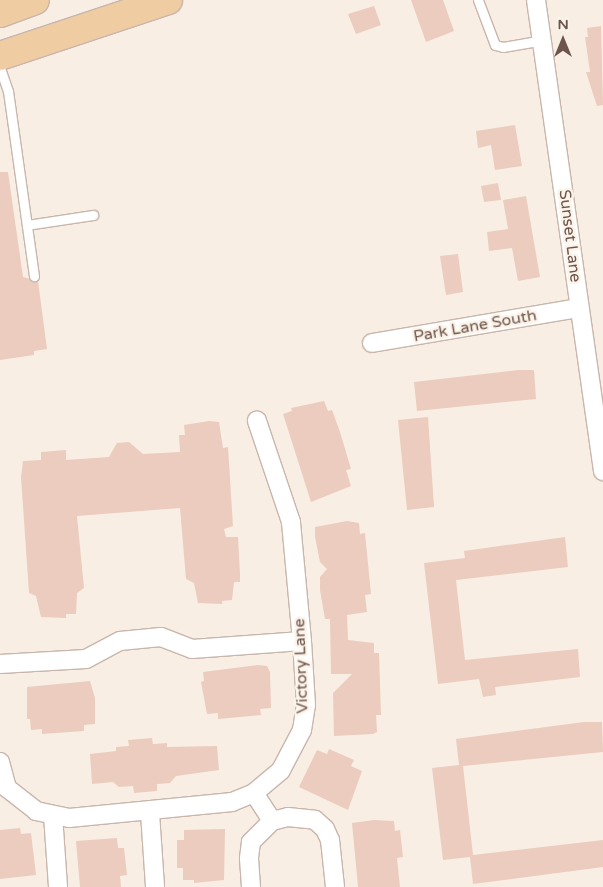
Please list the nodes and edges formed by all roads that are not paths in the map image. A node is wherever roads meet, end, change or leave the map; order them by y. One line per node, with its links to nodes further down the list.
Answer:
1 (35, 0): 5 (main road)
2 (168, 0): 7 (main road)
3 (478, 0): 6 (lane)
4 (536, 0): 6 (street, Sunset Lane)
5 (0, 13)
6 (544, 40): 12 (street, Sunset Lane)
7 (0, 56)
8 (0, 68): 10 (lane)
9 (93, 214): 10 (lane)
10 (27, 225): 11 (lane)
11 (34, 276)
12 (579, 308): 13 (street, Park Lane South); 15 (street, Sunset Lane)
13 (372, 343)
14 (258, 421): 16 (street, Victory Lane)
15 (603, 471)
16 (302, 641): 17 (street); 19 (street, Victory Lane)
17 (0, 664)
18 (0, 762): 21 (street, Victory Lane)
19 (254, 793): 20 (street, Victory Lane); 22 (street)
20 (150, 812): 21 (street, Victory Lane); 24 (street)
21 (53, 815): 23 (street)
22 (272, 821): 25 (street); 26 (street)
23 (58, 887)
24 (155, 887)
25 (251, 887)
26 (335, 887)

